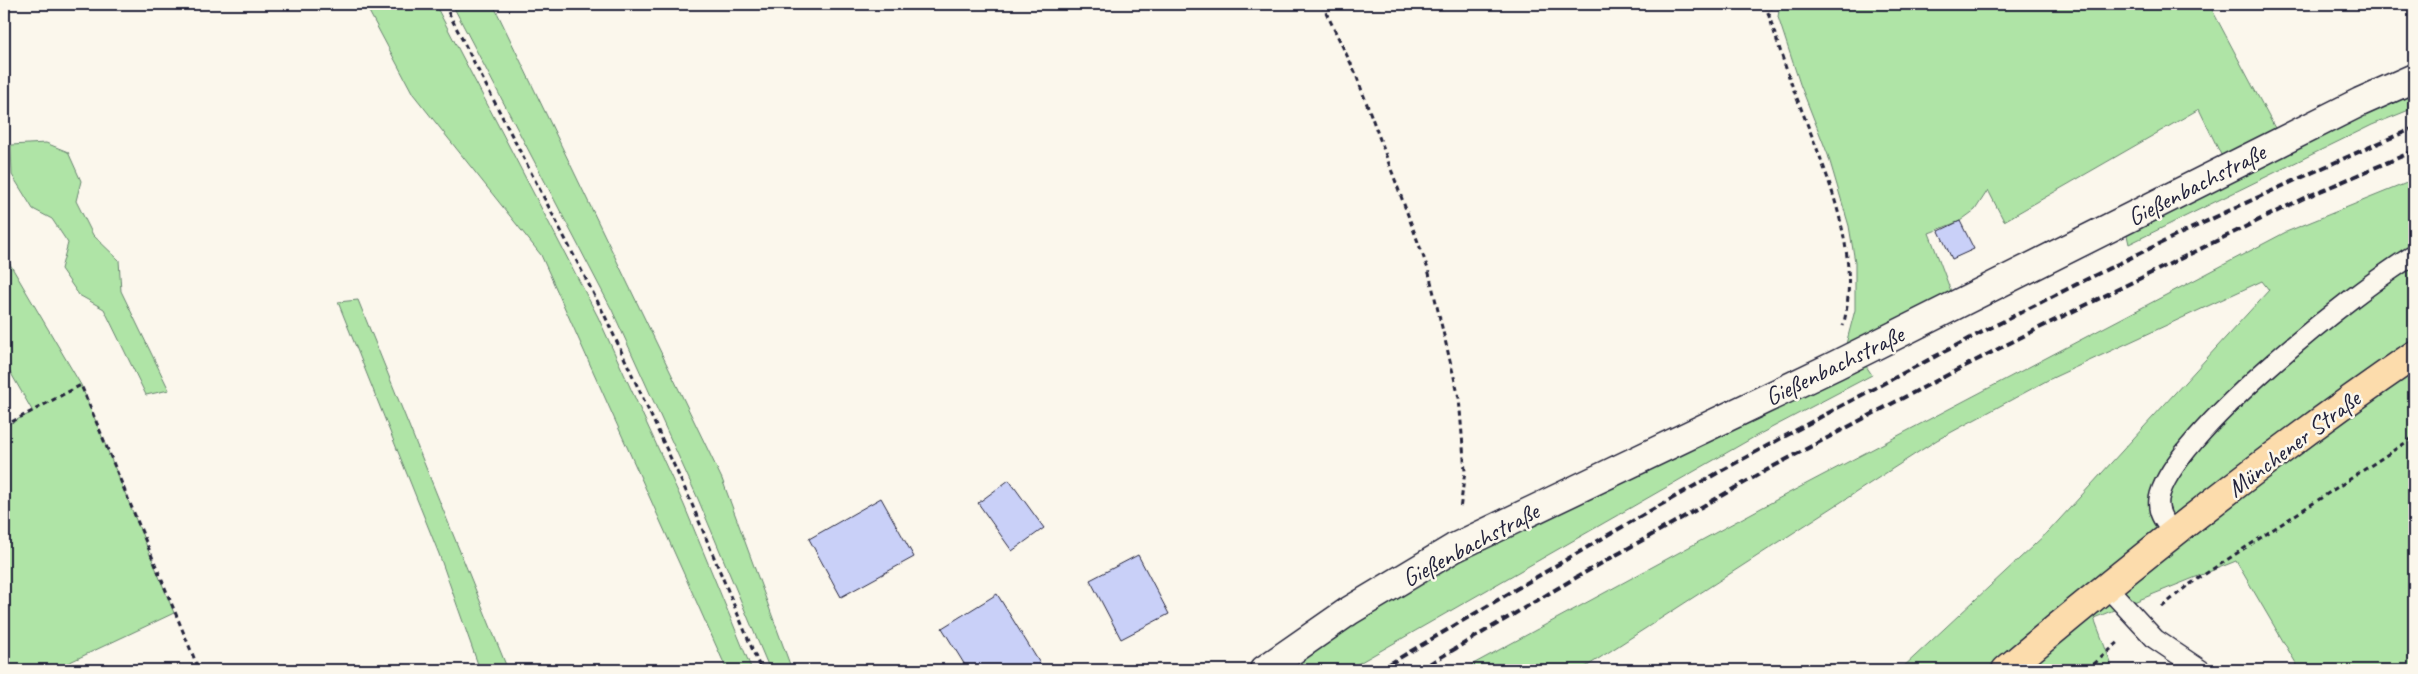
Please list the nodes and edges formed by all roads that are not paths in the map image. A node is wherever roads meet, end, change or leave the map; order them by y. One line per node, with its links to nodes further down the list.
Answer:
1 (2414, 78): 6 (street, Gießenbachstraße)
2 (2414, 255): 4 (lane)
3 (2414, 355): 4 (main road, Münchener Straße)
4 (2173, 532): 5 (main road, Münchener Straße)
5 (2106, 586): 7 (main road, Münchener Straße); 8 (lane)
6 (1264, 670)
7 (2006, 670)
8 (2200, 670)

